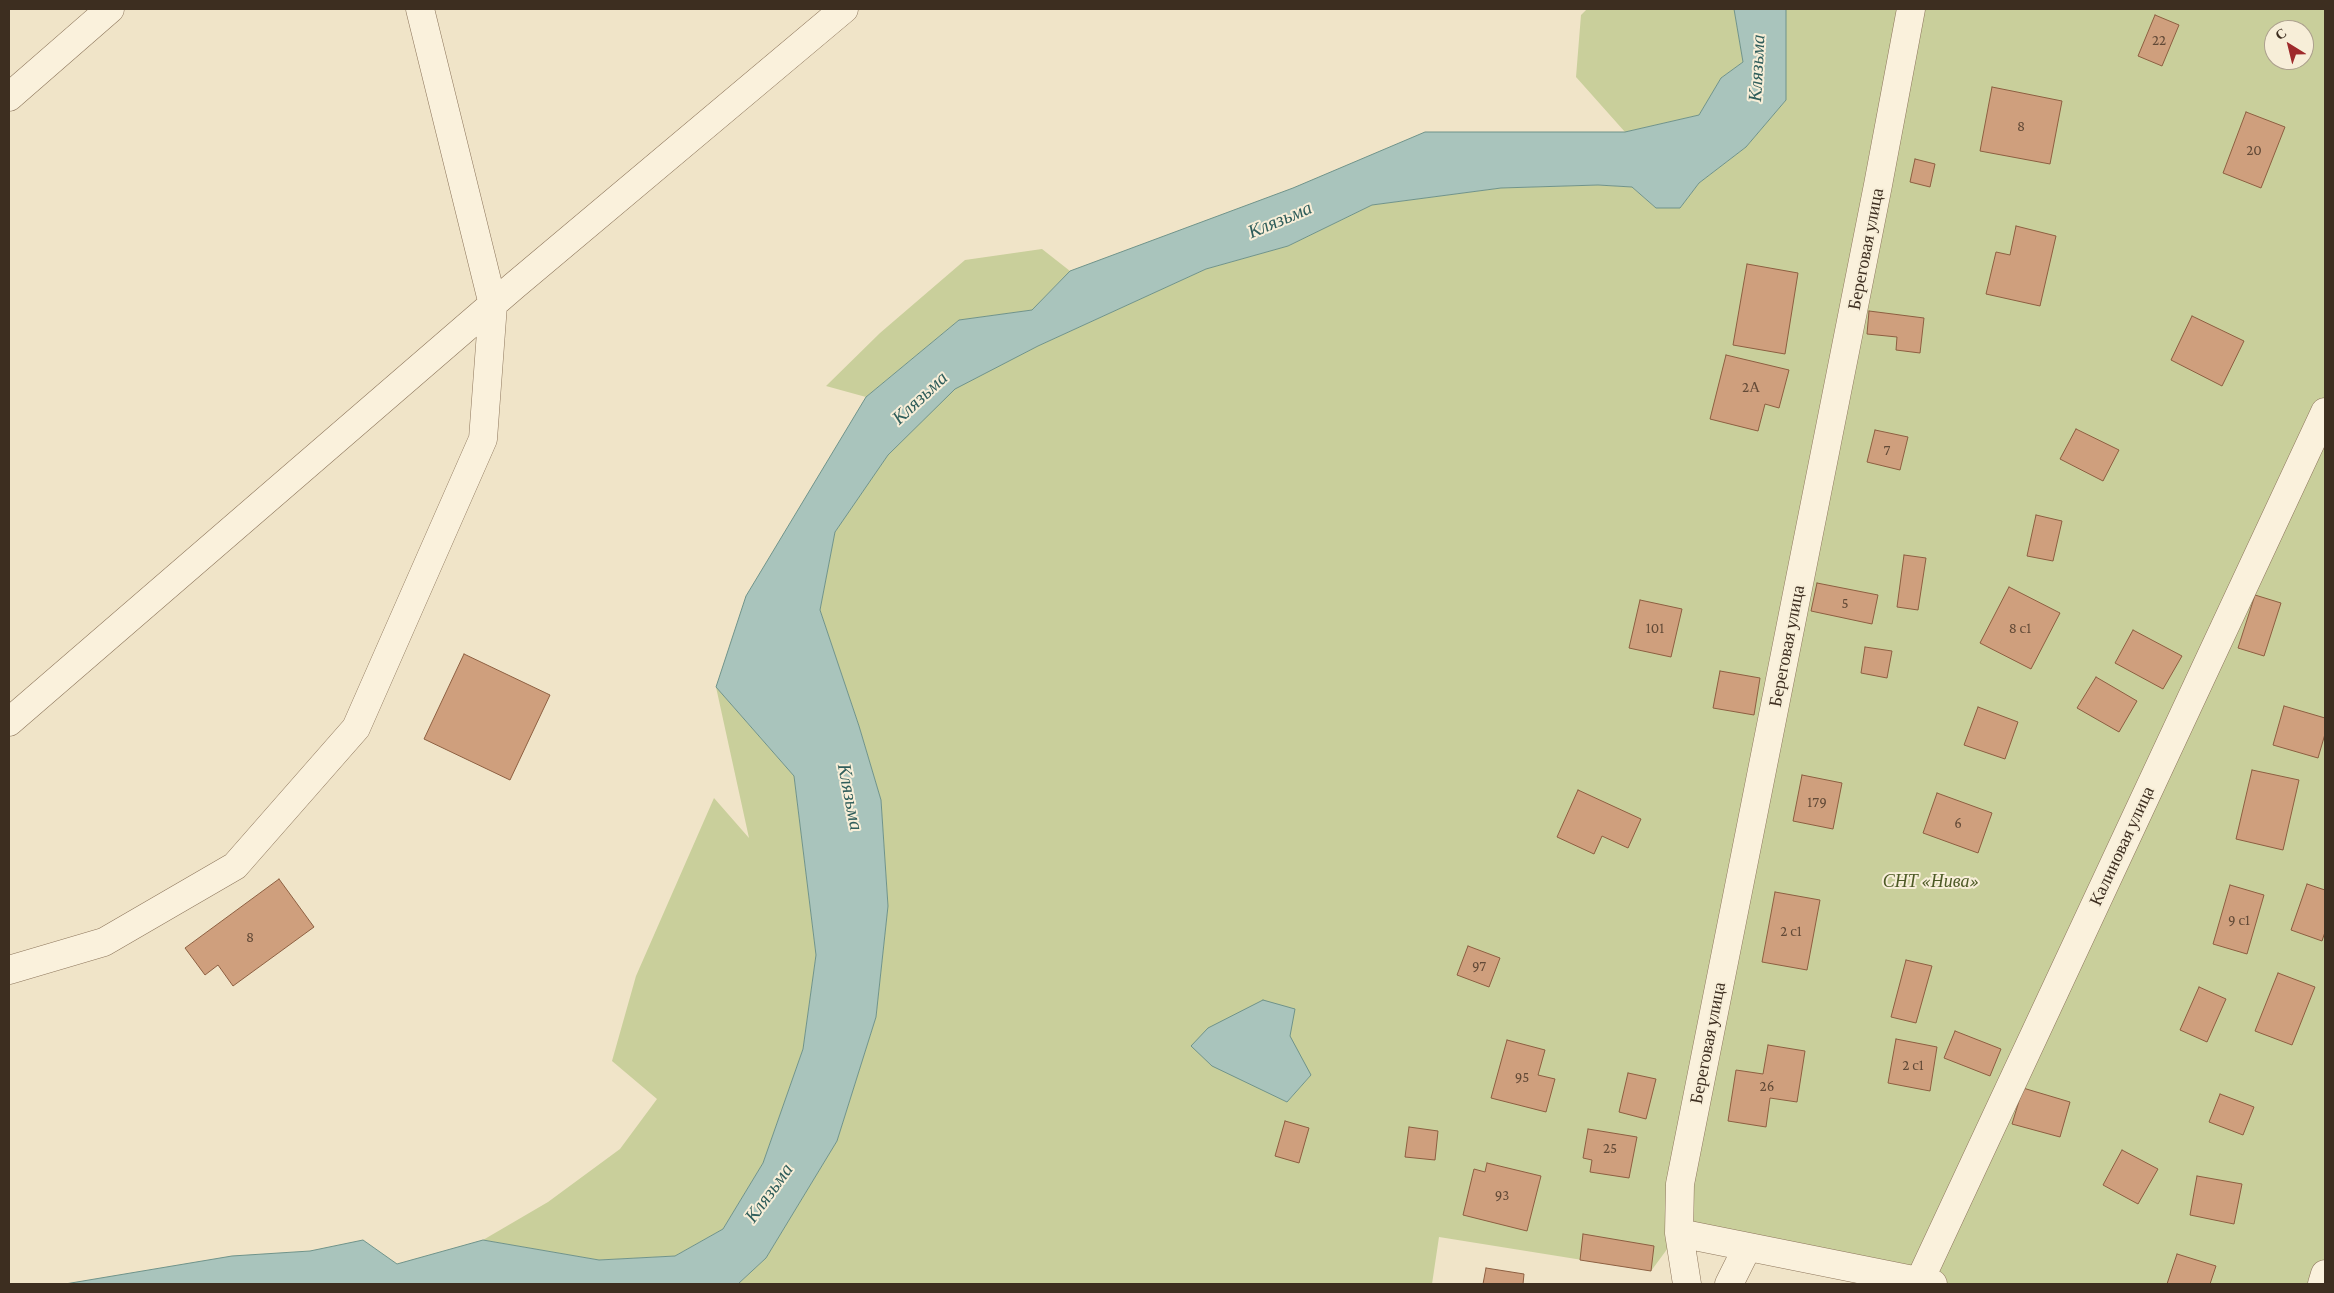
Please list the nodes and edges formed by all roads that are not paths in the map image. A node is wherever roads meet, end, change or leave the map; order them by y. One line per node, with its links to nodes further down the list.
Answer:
1 (110, 9): 5 (street)
2 (420, 9): 6 (street)
3 (844, 9): 6 (street)
4 (1911, 9): 10 (street, Береговая улица)
5 (9, 97)
6 (493, 304): 8 (street); 9 (street)
7 (2325, 412): 13 (street, Калиновая улица)
8 (9, 722)
9 (9, 970)
10 (1679, 1233): 11 (street); 14 (street, Береговая улица)
11 (1747, 1248): 13 (street); 15 (street)
12 (2325, 1274): 16 (street)
13 (1926, 1282)
14 (1687, 1284)
15 (1729, 1284)
16 (2322, 1284)

